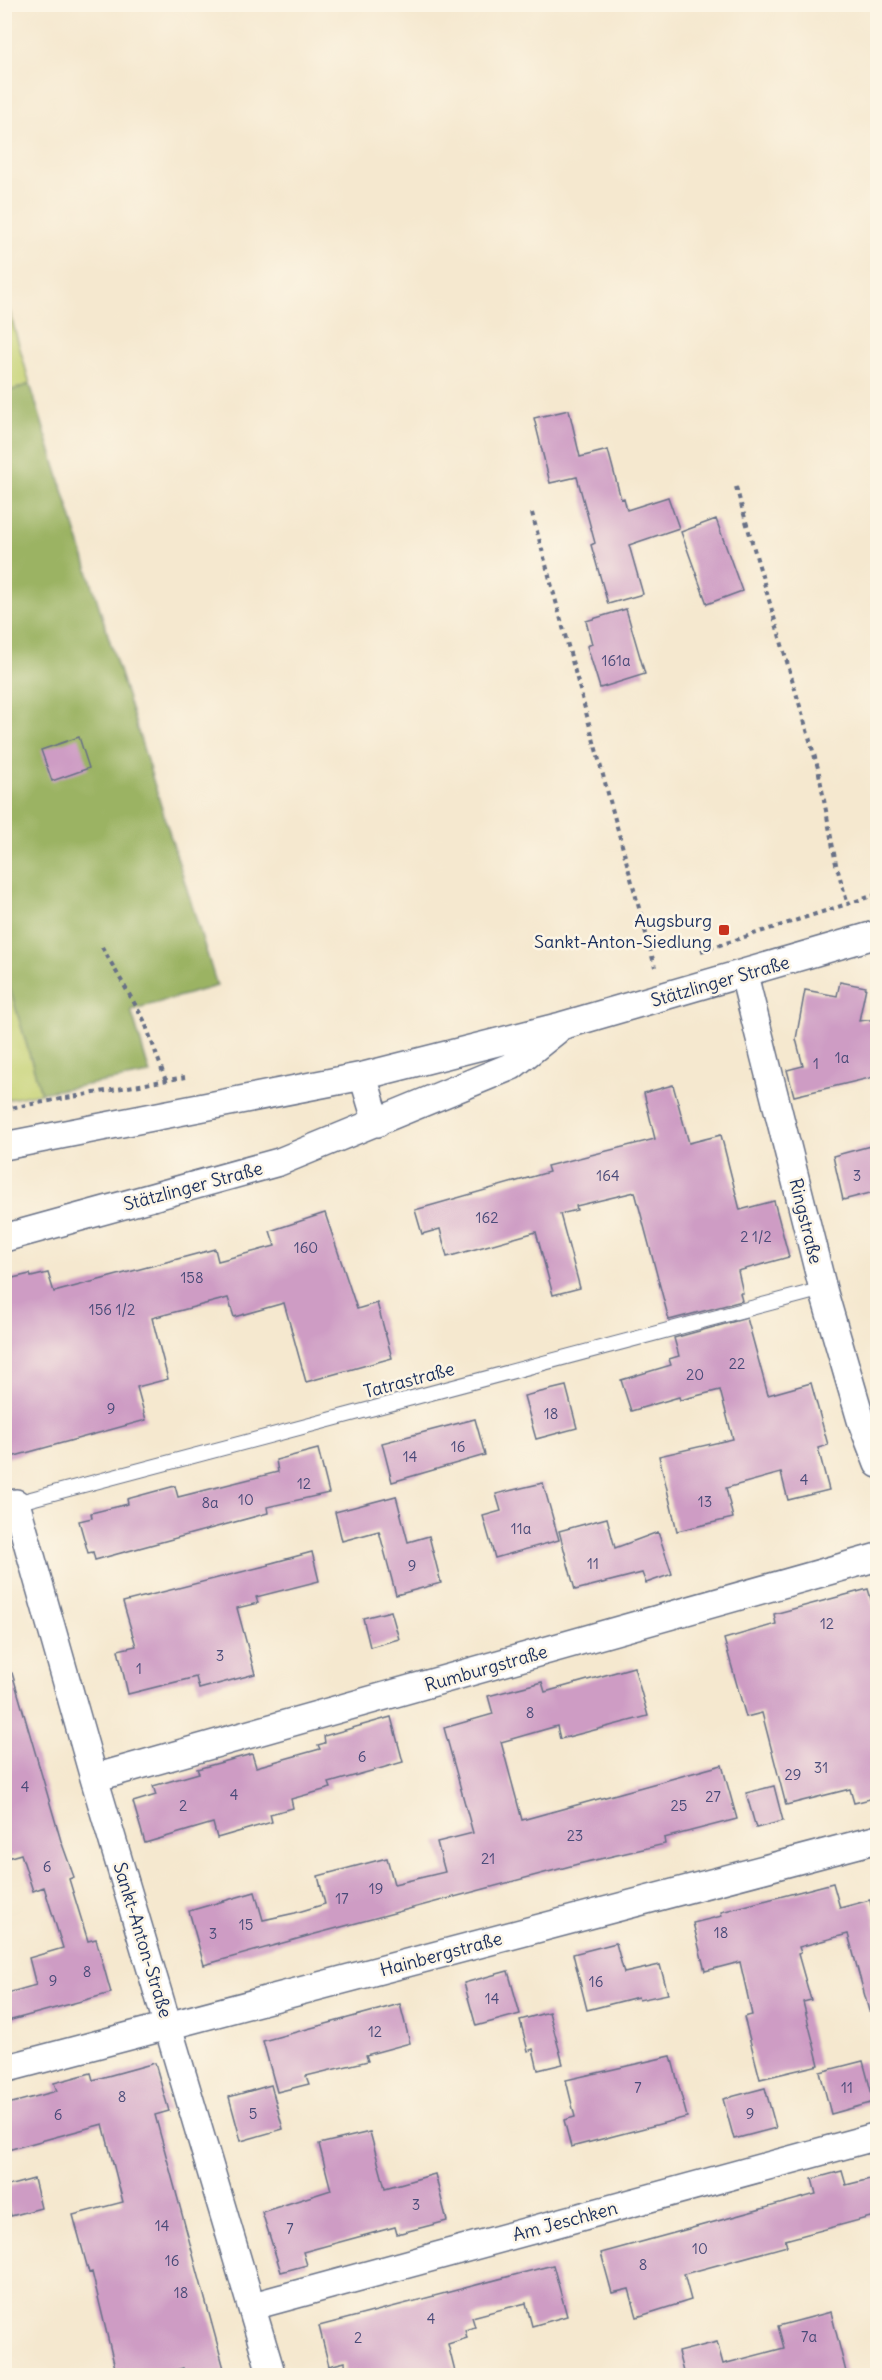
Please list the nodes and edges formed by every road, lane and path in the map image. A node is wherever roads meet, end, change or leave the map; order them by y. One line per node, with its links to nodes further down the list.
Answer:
1 (736, 487): 4 (path)
2 (532, 513): 9 (path)
3 (878, 894): 4 (path)
4 (848, 904): 7 (path)
5 (878, 934): 11 (street, Stätzlinger Straße)
6 (102, 947): 15 (path)
7 (699, 951)
8 (666, 962): 9 (path)
9 (654, 966): 10 (path)
10 (643, 969)
11 (744, 975): 12 (street, Stätzlinger Straße); 21 (street, Ringstraße)
12 (561, 1026): 14 (street, Stätzlinger Straße); 18 (street, Stätzlinger Straße)
13 (189, 1076): 15 (path)
14 (363, 1076): 17 (street, Stätzlinger Straße); 18 (street)
15 (166, 1080): 16 (path); 17 (path)
16 (4, 1109)
17 (171, 1112): 19 (street, Stätzlinger Straße)
18 (377, 1123): 20 (street, Stätzlinger Straße)
19 (4, 1146)
20 (4, 1238)
21 (823, 1289): 22 (street, Ringstraße); 23 (lane, Tatrastraße)
22 (878, 1464)
23 (10, 1505): 25 (street, Sankt-Anton-Straße)
24 (878, 1557): 25 (street, Rumburgstraße)
25 (94, 1778): 27 (street, Sankt-Anton-Straße)
26 (878, 1839): 27 (street, Hainbergstraße)
27 (170, 2026): 28 (street, Hainbergstraße); 30 (street, Sankt-Anton-Straße)
28 (4, 2069)
29 (878, 2136): 30 (street, Am Jeschken)
30 (253, 2306): 31 (street, Sankt-Anton-Straße)
31 (272, 2376)

